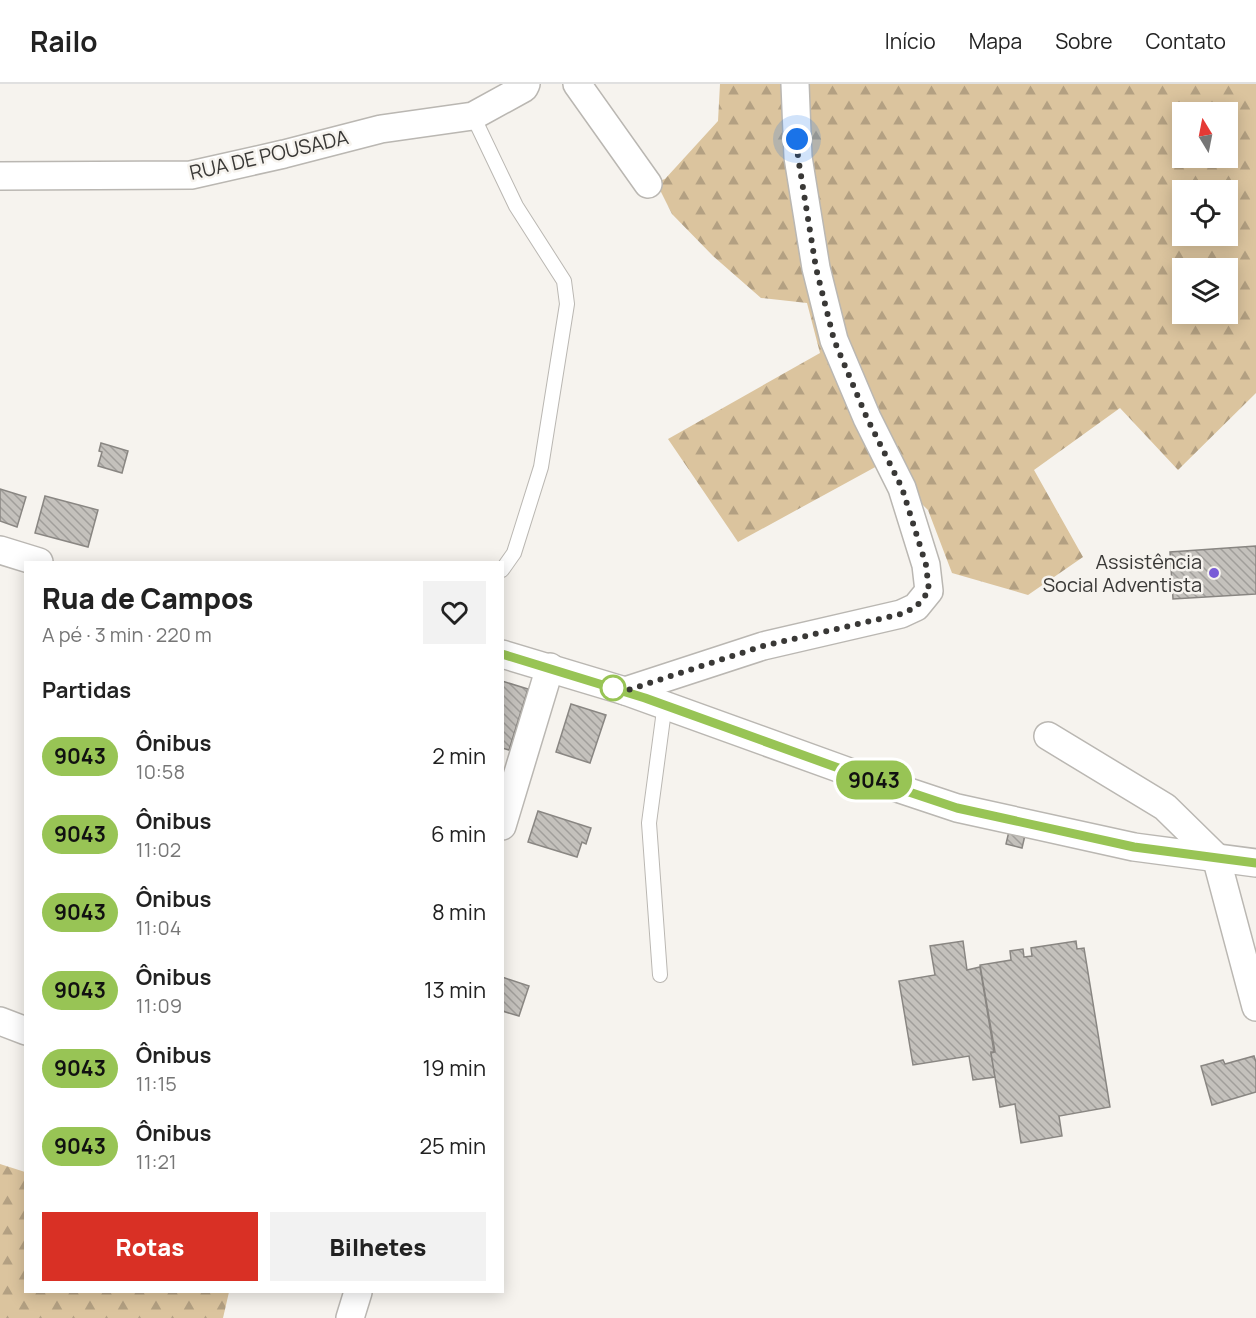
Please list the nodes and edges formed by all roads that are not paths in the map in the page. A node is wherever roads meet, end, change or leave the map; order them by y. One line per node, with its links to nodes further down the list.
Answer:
1 (526, 84): 4 (street, RUA DE POUSADA)
2 (577, 84): 6 (street)
3 (795, 84): 12 (street)
4 (473, 116): 5 (street, RUA DE POUSADA); 9 (lane)
5 (0, 176)
6 (648, 184)
7 (0, 550): 8 (street)
8 (36, 561)
9 (504, 567)
10 (504, 655): 11 (street)
11 (550, 668): 13 (street); 16 (street)
12 (665, 677): 13 (street); 14 (lane)
13 (625, 691): 14 (street)
14 (665, 705): 17 (street); 19 (lane)
15 (1048, 735): 17 (street)
16 (504, 819)
17 (1216, 857): 18 (street); 20 (street)
18 (1256, 863)
19 (660, 975)
20 (1256, 1007)
21 (0, 1022): 22 (street)
22 (24, 1030)
23 (358, 1293): 24 (street)
24 (350, 1318)

